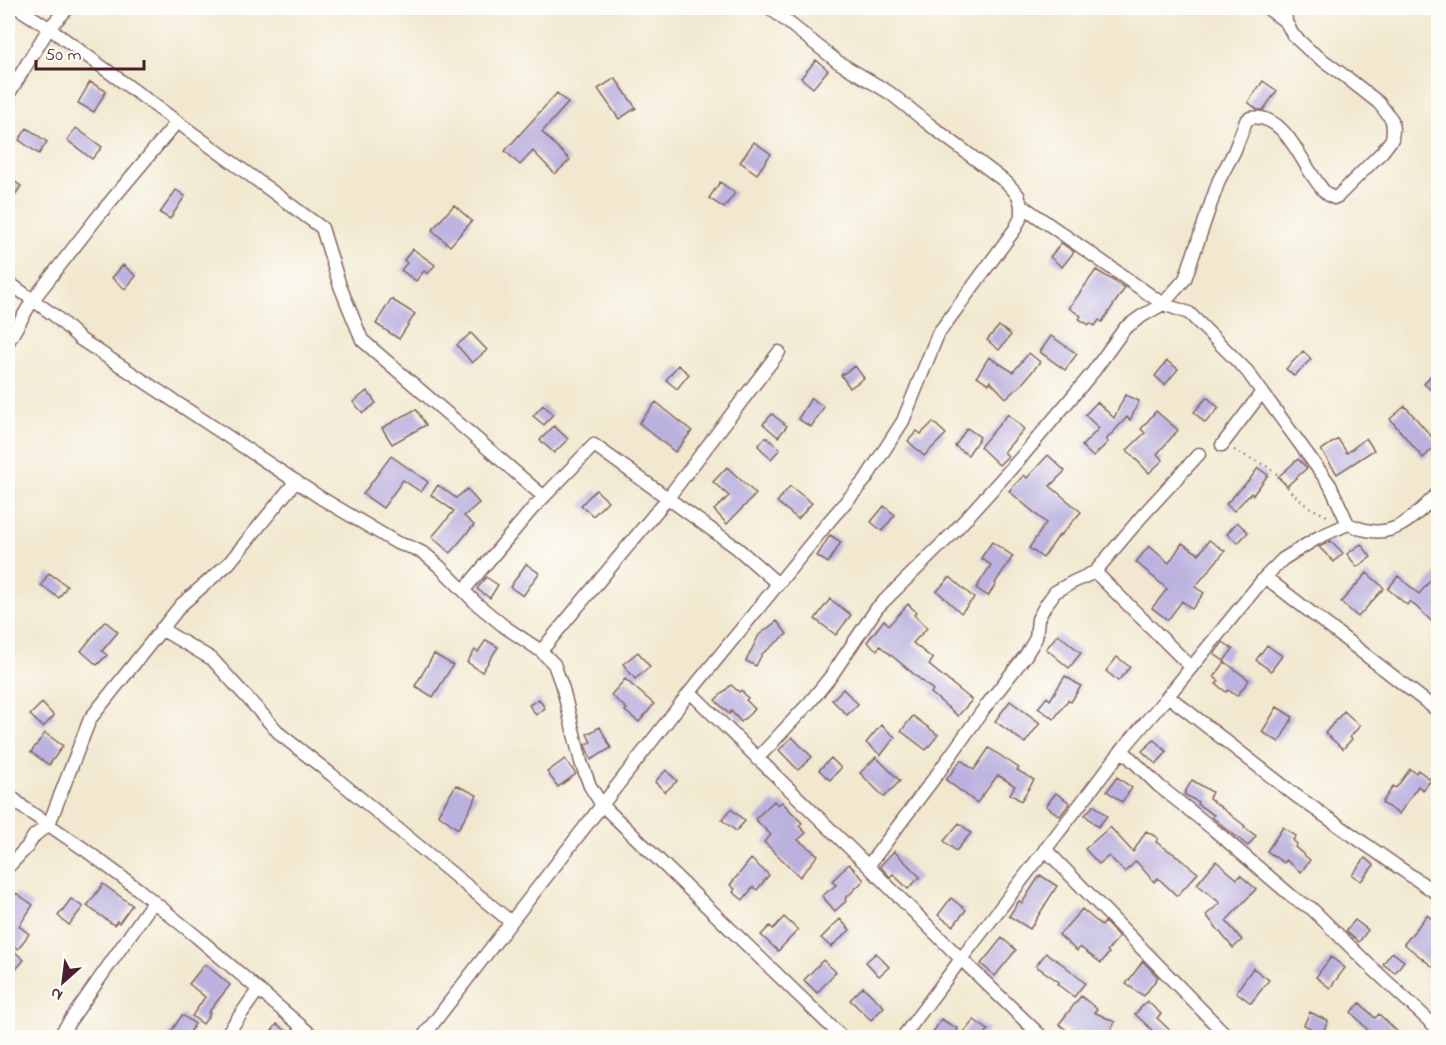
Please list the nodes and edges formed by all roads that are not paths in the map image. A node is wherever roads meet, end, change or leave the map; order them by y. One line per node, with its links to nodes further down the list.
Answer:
1 (18, 8): 7 (street)
2 (68, 8): 7 (street)
3 (770, 8): 10 (street)
4 (1267, 8): 6 (street)
5 (1285, 8): 6 (street)
6 (1286, 22): 13 (street)
7 (50, 28): 8 (street); 9 (street)
8 (8, 95)
9 (177, 122): 12 (street); 21 (street)
10 (1021, 205): 13 (street); 26 (street)
11 (8, 282): 12 (street)
12 (32, 301): 14 (street); 19 (street)
13 (1163, 304): 16 (street); 35 (street)
14 (8, 342)
15 (779, 352): 22 (street)
16 (1262, 392): 17 (street); 23 (street)
17 (1222, 444)
18 (1199, 454): 24 (street)
19 (296, 481): 27 (street); 28 (street)
20 (1438, 493): 23 (street)
21 (544, 496): 22 (street); 27 (street)
22 (667, 499): 26 (street); 29 (street)
23 (1348, 524): 25 (street)
24 (1095, 572): 30 (street); 40 (street)
25 (1265, 577): 30 (street); 33 (street)
26 (778, 584): 31 (street)
27 (464, 590): 29 (street)
28 (161, 629): 38 (street); 44 (street)
29 (541, 651): 37 (street)
30 (1191, 667): 32 (street)
31 (690, 692): 35 (street); 37 (street)
32 (1168, 696): 34 (street); 42 (street)
33 (1438, 711)
34 (1122, 750): 39 (street); 47 (street)
35 (757, 759): 40 (street)
36 (8, 794): 38 (street)
37 (602, 805): 44 (street); 52 (street)
38 (49, 824): 41 (street); 43 (street)
39 (1045, 849): 45 (street); 55 (street)
40 (868, 866): 45 (street)
41 (8, 867)
42 (1438, 894)
43 (153, 902): 46 (street); 48 (street)
44 (510, 922): 51 (street)
45 (961, 960): 53 (street); 54 (street)
46 (258, 990): 49 (street); 50 (street)
47 (1438, 1029)
48 (58, 1038)
49 (224, 1038)
50 (315, 1038)
51 (422, 1038)
52 (843, 1038)
53 (902, 1038)
54 (1043, 1038)
55 (1229, 1038)

